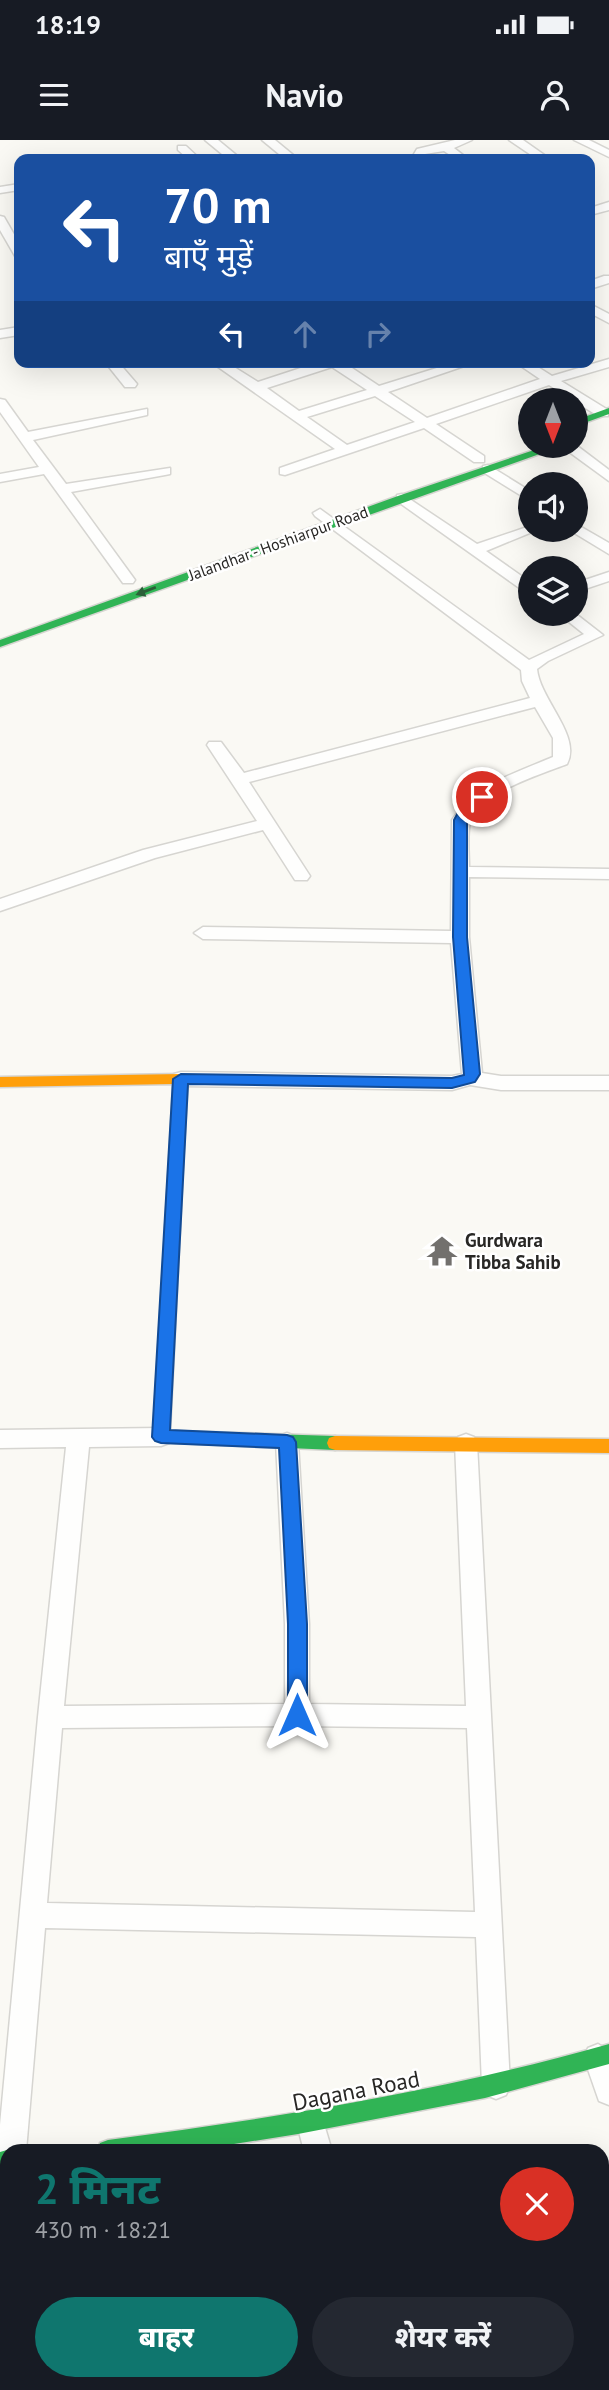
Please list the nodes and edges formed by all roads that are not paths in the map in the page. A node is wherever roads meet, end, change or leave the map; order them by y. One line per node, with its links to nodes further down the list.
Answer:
1 (211, 140): 9 (street)
2 (268, 140): 10 (street)
3 (462, 140): 6 (street)
4 (515, 140): 13 (street)
5 (580, 140): 14 (street)
6 (446, 147): 11 (street); 12 (street)
7 (181, 148): 8 (street)
8 (188, 154)
9 (229, 154)
10 (286, 154)
11 (420, 154)
12 (456, 154)
13 (536, 154)
14 (609, 154)
15 (0, 220): 16 (street)
16 (14, 250)
17 (116, 368): 25 (street)
18 (227, 368): 26 (street)
19 (316, 368): 26 (street)
20 (343, 368): 27 (street)
21 (451, 368): 27 (street)
22 (531, 368): 24 (street)
23 (592, 368): 24 (street)
24 (551, 380): 30 (street); 33 (street)
25 (130, 384)
26 (257, 387): 31 (street)
27 (376, 391): 31 (street); 33 (street)
28 (0, 403): 34 (street)
29 (142, 412): 34 (street)
30 (606, 412): 32 (main road)
31 (296, 416): 36 (street)
32 (588, 419)
33 (425, 422): 36 (street); 39 (street)
34 (26, 437): 40 (street)
35 (518, 446): 39 (main road)
36 (345, 450): 42 (street)
37 (518, 456): 39 (main road, Jalandhar - Hoshiarpur Road)
38 (584, 458): 43 (street)
39 (484, 464): 46 (street); 47 (main road, Jalandhar - Hoshiarpur Road); 48 (main road)
40 (48, 469): 44 (street); 45 (street)
41 (165, 471): 45 (street)
42 (285, 471)
43 (609, 477)
44 (0, 478)
45 (63, 489): 56 (street)
46 (518, 489)
47 (402, 498): 48 (main road, Jalandhar - Hoshiarpur Road); 52 (street)
48 (326, 518): 51 (main road); 61 (main road, Jalandhar - Hoshiarpur Road, one-way to 61); 62 (street)
49 (518, 534): 52 (street)
50 (588, 536): 53 (street)
51 (237, 540)
52 (475, 550): 57 (street)
53 (609, 550)
54 (200, 554): 56 (main road)
55 (609, 576): 58 (street)
56 (128, 580): 59 (main road)
57 (518, 580)
58 (588, 584)
59 (70, 601)
60 (602, 633): 62 (street)
61 (0, 644)
62 (529, 668): 63 (street)
63 (539, 701): 65 (street); 67 (street)
64 (215, 745): 65 (street)
65 (241, 779): 66 (street)
66 (266, 824): 69 (street); 70 (street)
67 (459, 872): 68 (street); 72 (street)
68 (609, 874)
69 (301, 876)
70 (0, 905)
71 (203, 933): 72 (street)
72 (460, 937): 73 (street)
73 (470, 1078): 74 (street); 76 (street)
74 (181, 1079): 75 (main road); 77 (main road)
75 (0, 1082)
76 (609, 1083)
77 (161, 1437): 79 (street); 80 (main road)
78 (0, 1439): 79 (street)
79 (78, 1439): 84 (street)
80 (287, 1442): 81 (main road); 83 (street)
81 (466, 1443): 82 (main road); 85 (street)
82 (609, 1446)
83 (297, 1715): 84 (street); 85 (street)
84 (50, 1717): 86 (street)
85 (479, 1717): 87 (street)
86 (33, 1915): 87 (street); 92 (street)
87 (489, 1925): 89 (street)
88 (603, 2056): 89 (main road, Dagana Road); 90 (street)
89 (496, 2085): 91 (main road, Dagana Road)
90 (609, 2091)
91 (314, 2138): 93 (main road, Dagana Road)
92 (13, 2144)
93 (219, 2144)

